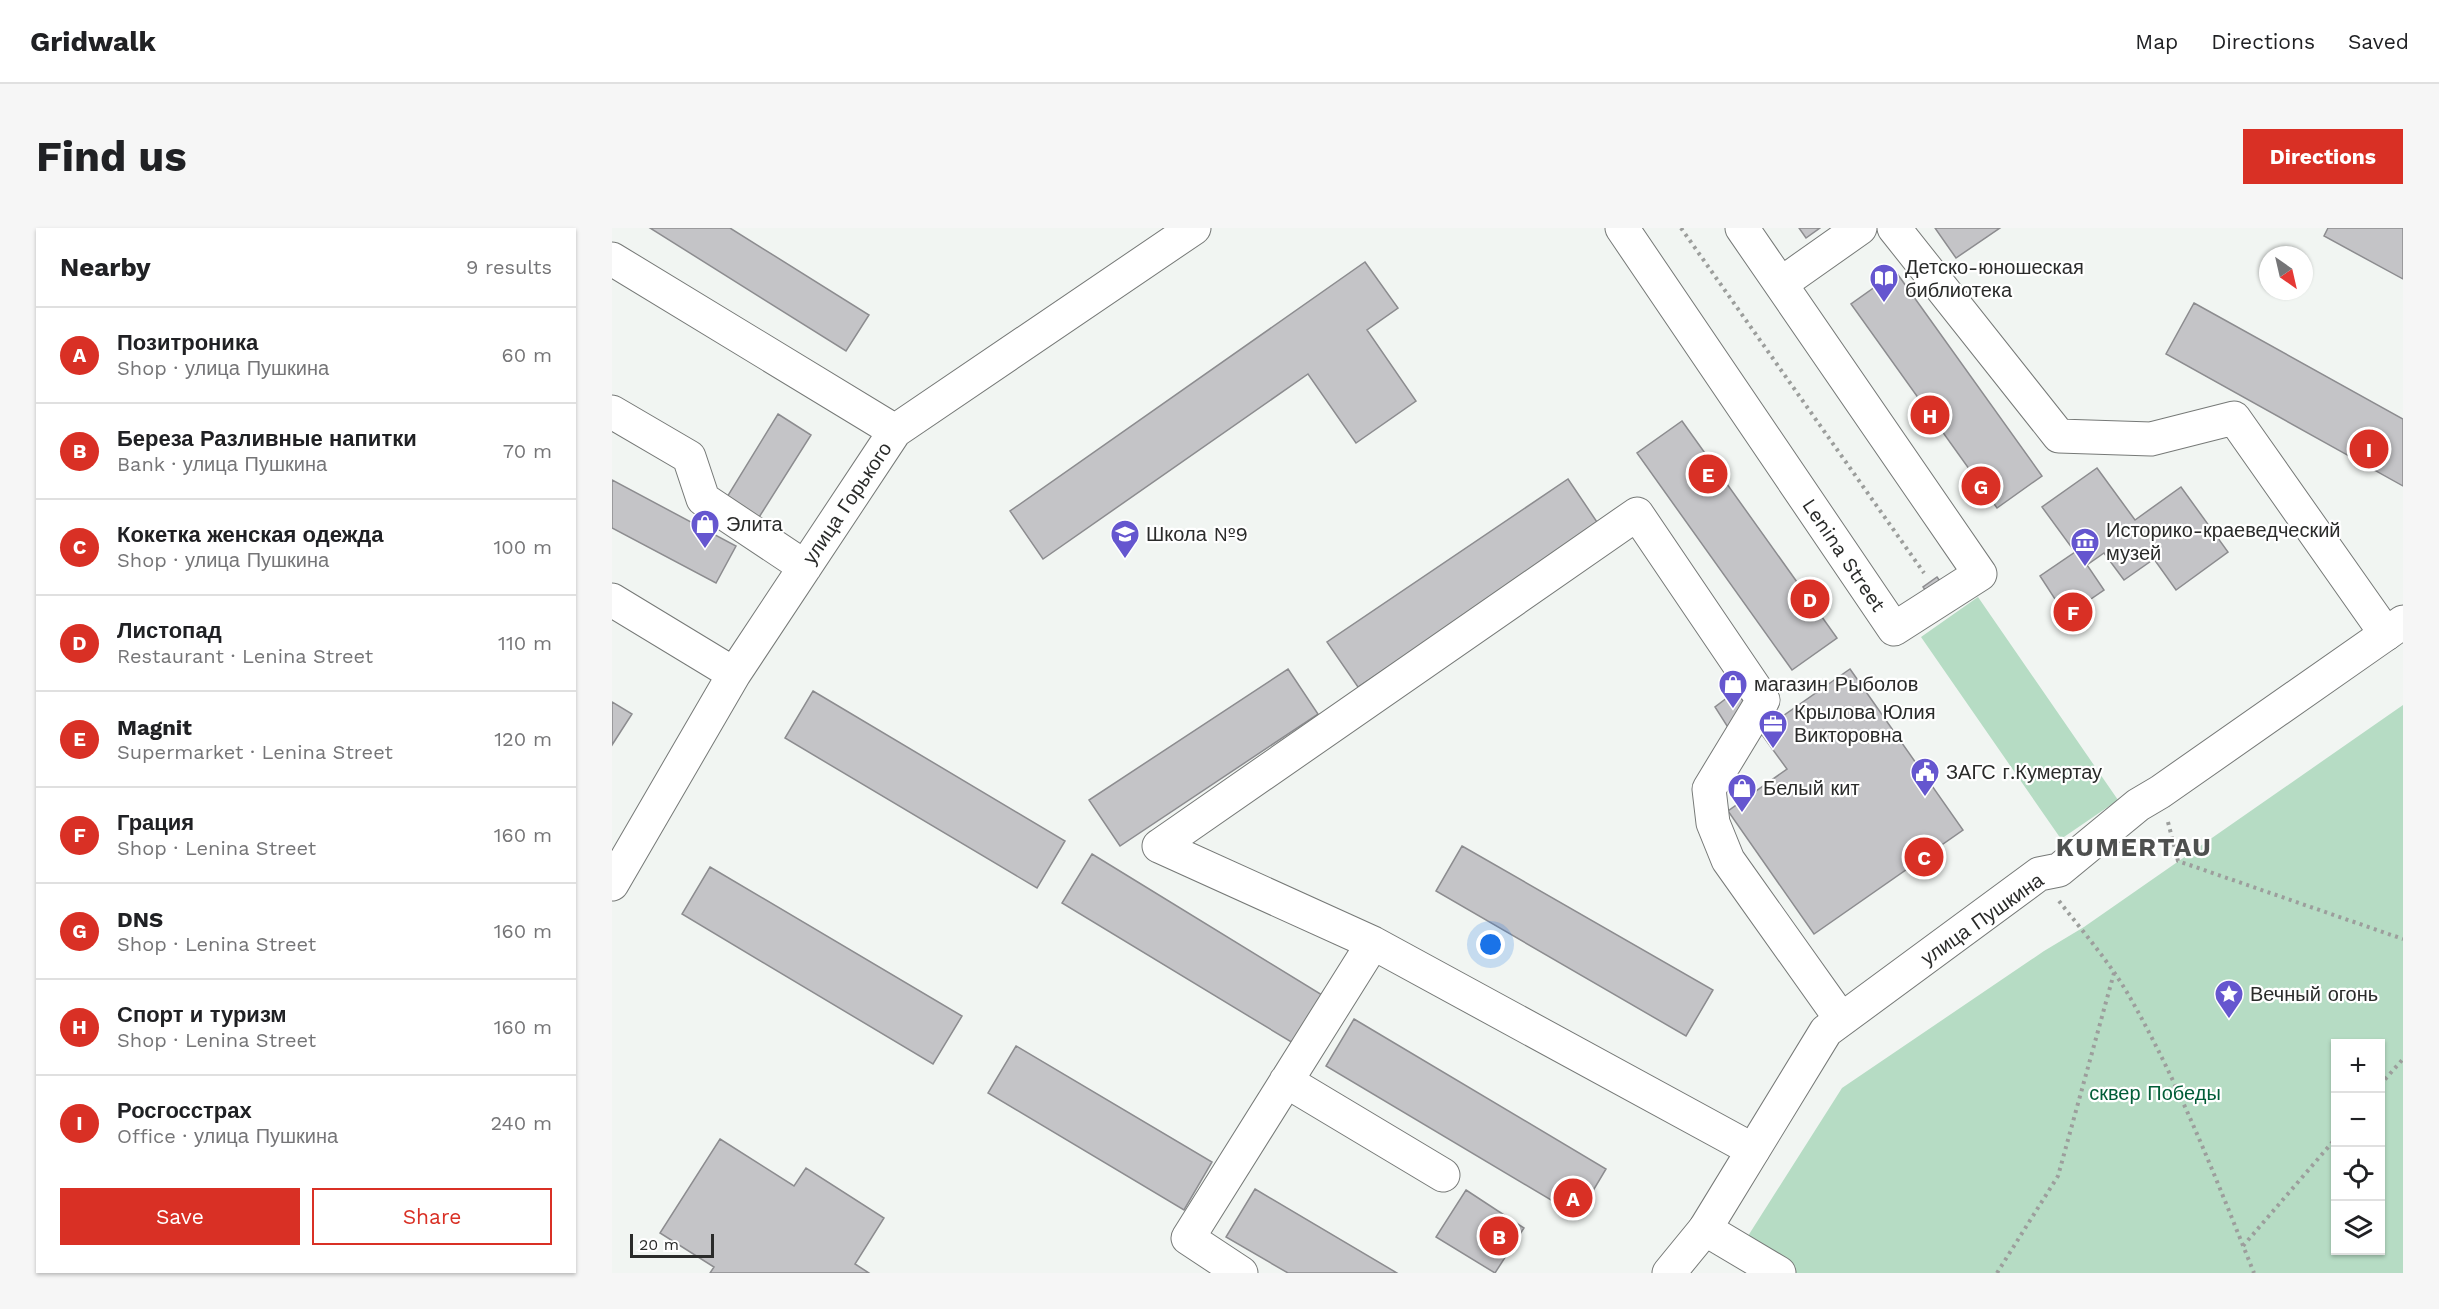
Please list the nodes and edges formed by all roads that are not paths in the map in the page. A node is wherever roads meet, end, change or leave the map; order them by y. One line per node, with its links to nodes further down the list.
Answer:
1 (1194, 228): 9 (main road, улица Горького)
2 (1622, 228): 7 (main road, Lenina Street)
3 (1742, 228): 7 (main road, Lenina Street)
4 (1860, 228): 7 (main road)
5 (1894, 228): 12 (main road)
6 (612, 258): 9 (main road)
7 (1782, 283)
8 (612, 412): 10 (main road)
9 (895, 431): 10 (main road, улица Горького)
10 (805, 567): 13 (main road, улица Горького)
11 (612, 600): 13 (main road)
12 (2394, 628): 16 (main road, улица Пушкина)
13 (734, 674): 14 (main road, улица Горького)
14 (612, 884)
15 (1372, 943): 16 (main road); 17 (main road); 18 (main road)
16 (1841, 1020): 18 (main road, улица Пушкина)
17 (1286, 1081): 19 (main road); 21 (main road)
18 (1754, 1150): 20 (main road, улица Пушкина)
19 (1443, 1175)
20 (1705, 1229): 22 (main road, улица Пушкина); 23 (main road)
21 (1241, 1273)
22 (1669, 1273)
23 (1779, 1273)

